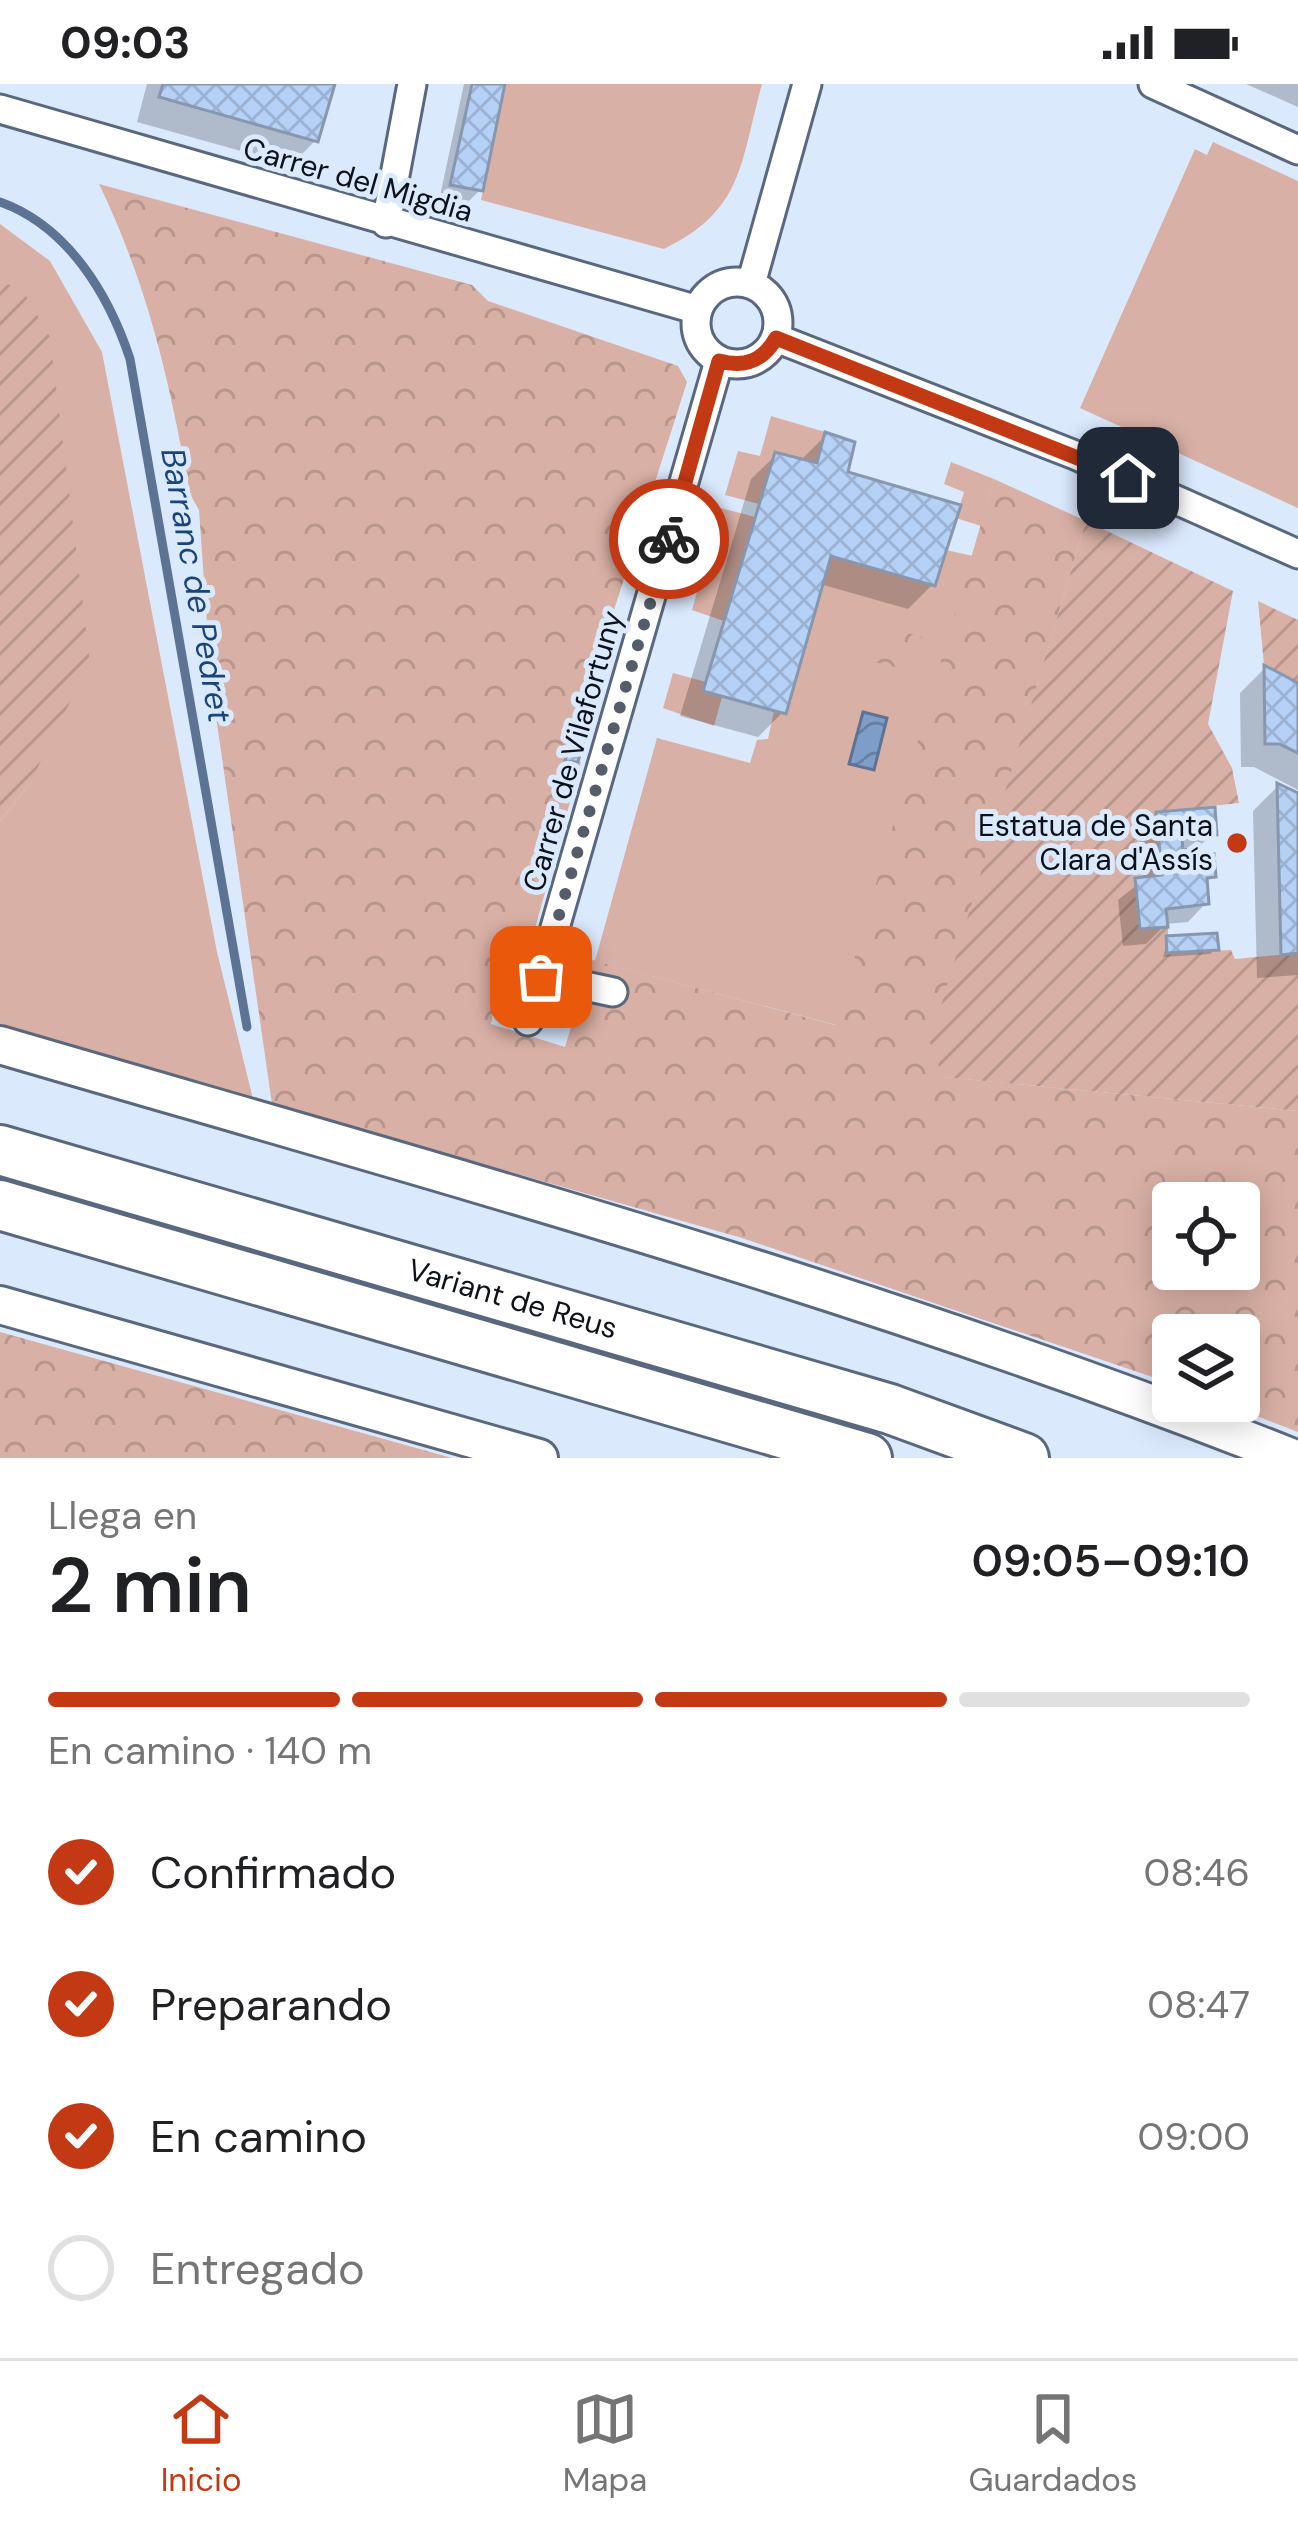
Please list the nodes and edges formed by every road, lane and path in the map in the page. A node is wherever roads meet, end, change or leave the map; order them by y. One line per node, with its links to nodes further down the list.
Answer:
1 (412, 84): 6 (street)
2 (807, 84): 7 (street)
3 (1153, 84): 5 (street)
4 (0, 110): 6 (street, Carrer del Migdia)
5 (1298, 150)
6 (386, 223): 8 (street, Carrer del Migdia)
7 (751, 284): 8 (street); 9 (street)
8 (698, 310): 10 (street)
9 (776, 338): 10 (street); 11 (street)
10 (719, 361): 13 (street, Carrer de Vilafortuny)
11 (1298, 554)
12 (510, 970): 13 (street)
13 (541, 977): 14 (street); 15 (street, Carrer de Vilafortuny)
14 (614, 992)
15 (528, 1022)
16 (0, 1045): 25 (street)
17 (0, 1150): 20 (highway, Variant de Reus)
18 (0, 1205): 22 (highway, Variant de Reus)
19 (0, 1305): 21 (street)
20 (890, 1409): 23 (highway, Variant de Reus); 24 (highway)
21 (539, 1458)
22 (867, 1458)
23 (1024, 1458)
24 (1051, 1458)
25 (1293, 1458)

